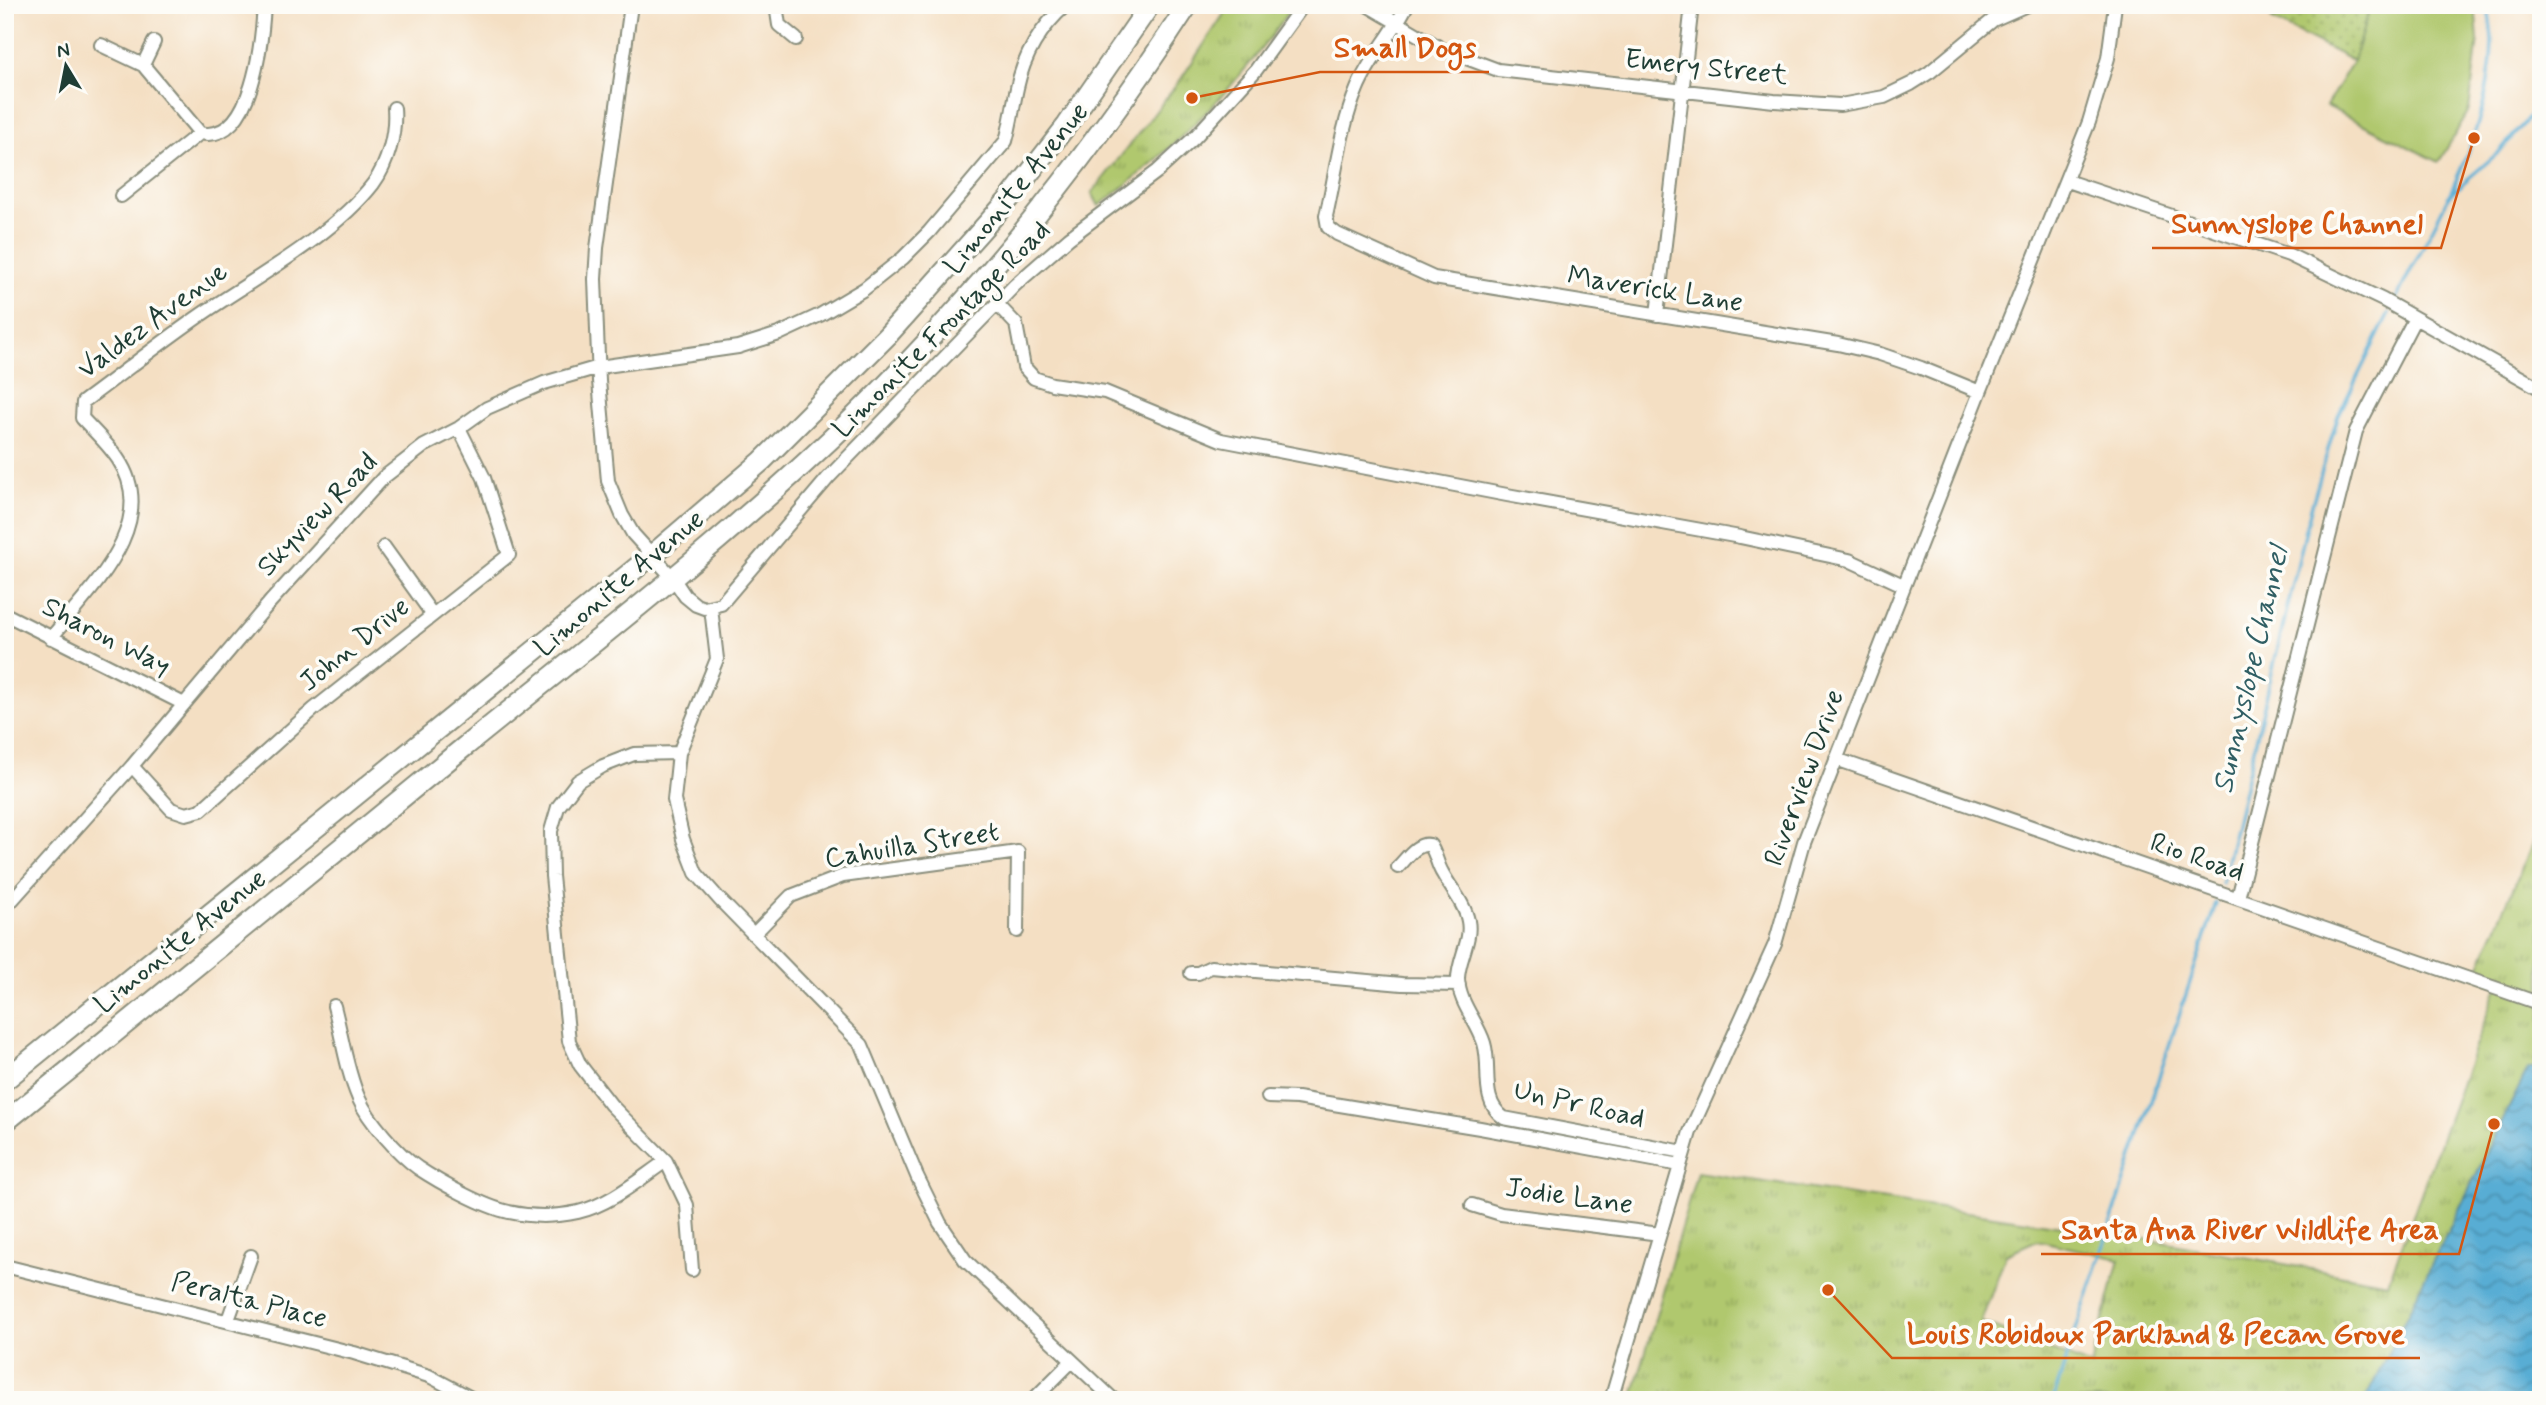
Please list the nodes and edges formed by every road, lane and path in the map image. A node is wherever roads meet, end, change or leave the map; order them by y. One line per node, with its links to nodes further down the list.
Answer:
1 (264, 5): 20 (street)
2 (631, 5): 26 (street)
3 (776, 5): 14 (street)
4 (1066, 5): 26 (street, Skyview Road)
5 (1150, 5): 31 (main road, Limonite Avenue)
6 (1188, 5): 32 (main road, Limonite Avenue)
7 (1303, 5): 23 (street, Limonite Frontage Road)
8 (1367, 5): 13 (street, Emery Street)
9 (1407, 5): 13 (street)
10 (1692, 5): 18 (street)
11 (2027, 5): 18 (street, Emery Street)
12 (2115, 5): 21 (street, Riverview Drive)
13 (1399, 24): 18 (street, Emery Street); 24 (street, Maverick Lane)
14 (796, 39)
15 (154, 42): 17 (street)
16 (101, 45): 17 (street)
17 (143, 65): 20 (street)
18 (1682, 90): 24 (street)
19 (394, 108): 37 (street, Valdez Avenue)
20 (200, 133): 22 (street)
21 (2067, 181): 25 (street); 28 (street, Riverview Drive)
22 (121, 196)
23 (997, 304): 33 (street); 34 (street, Limonite Frontage Road)
24 (1657, 315): 28 (street, Maverick Lane)
25 (2415, 318): 27 (street); 43 (street)
26 (599, 367): 29 (street, Skyview Road); 31 (street)
27 (2541, 389)
28 (1980, 392): 33 (street, Riverview Drive)
29 (459, 428): 36 (street, John Drive); 38 (street, Skyview Road)
30 (384, 547): 36 (street)
31 (651, 556): 32 (street); 51 (main road, Limonite Avenue)
32 (673, 578): 34 (street); 54 (main road, Limonite Avenue)
33 (1903, 585): 40 (street, Riverview Drive)
34 (711, 608): 39 (street)
35 (5, 614): 37 (street, Sharon Way)
36 (432, 614): 41 (street, John Drive)
37 (51, 638): 38 (street, Sharon Way)
38 (184, 704): 41 (street, Skyview Road)
39 (679, 753): 46 (street); 57 (street)
40 (1836, 759): 43 (street, Rio Road); 56 (street, Riverview Drive)
41 (132, 766): 44 (street, Skyview Road)
42 (1398, 867): 48 (street, Un Pr Road)
43 (2232, 896): 49 (street, Rio Road)
44 (5, 908)
45 (1017, 931): 46 (street, Cahuilla Street)
46 (755, 933): 64 (street)
47 (1191, 973): 48 (street)
48 (1459, 985): 53 (street, Un Pr Road)
49 (2541, 1004)
50 (334, 1006): 57 (street)
51 (5, 1080)
52 (1268, 1097): 55 (street)
53 (1500, 1115): 55 (street); 56 (street, Un Pr Road)
54 (5, 1122)
55 (1497, 1131): 56 (street)
56 (1682, 1159): 59 (street, Riverview Drive)
57 (666, 1161): 62 (street)
58 (1472, 1205): 59 (street, Jodie Lane)
59 (1660, 1234): 68 (street, Riverview Drive)
60 (251, 1255): 63 (street)
61 (5, 1266): 63 (street, Peralta Place)
62 (692, 1270)
63 (228, 1320): 65 (street, Peralta Place)
64 (1072, 1361): 66 (street); 67 (street)
65 (475, 1400)
66 (1033, 1400)
67 (1114, 1400)
68 (1611, 1400)

